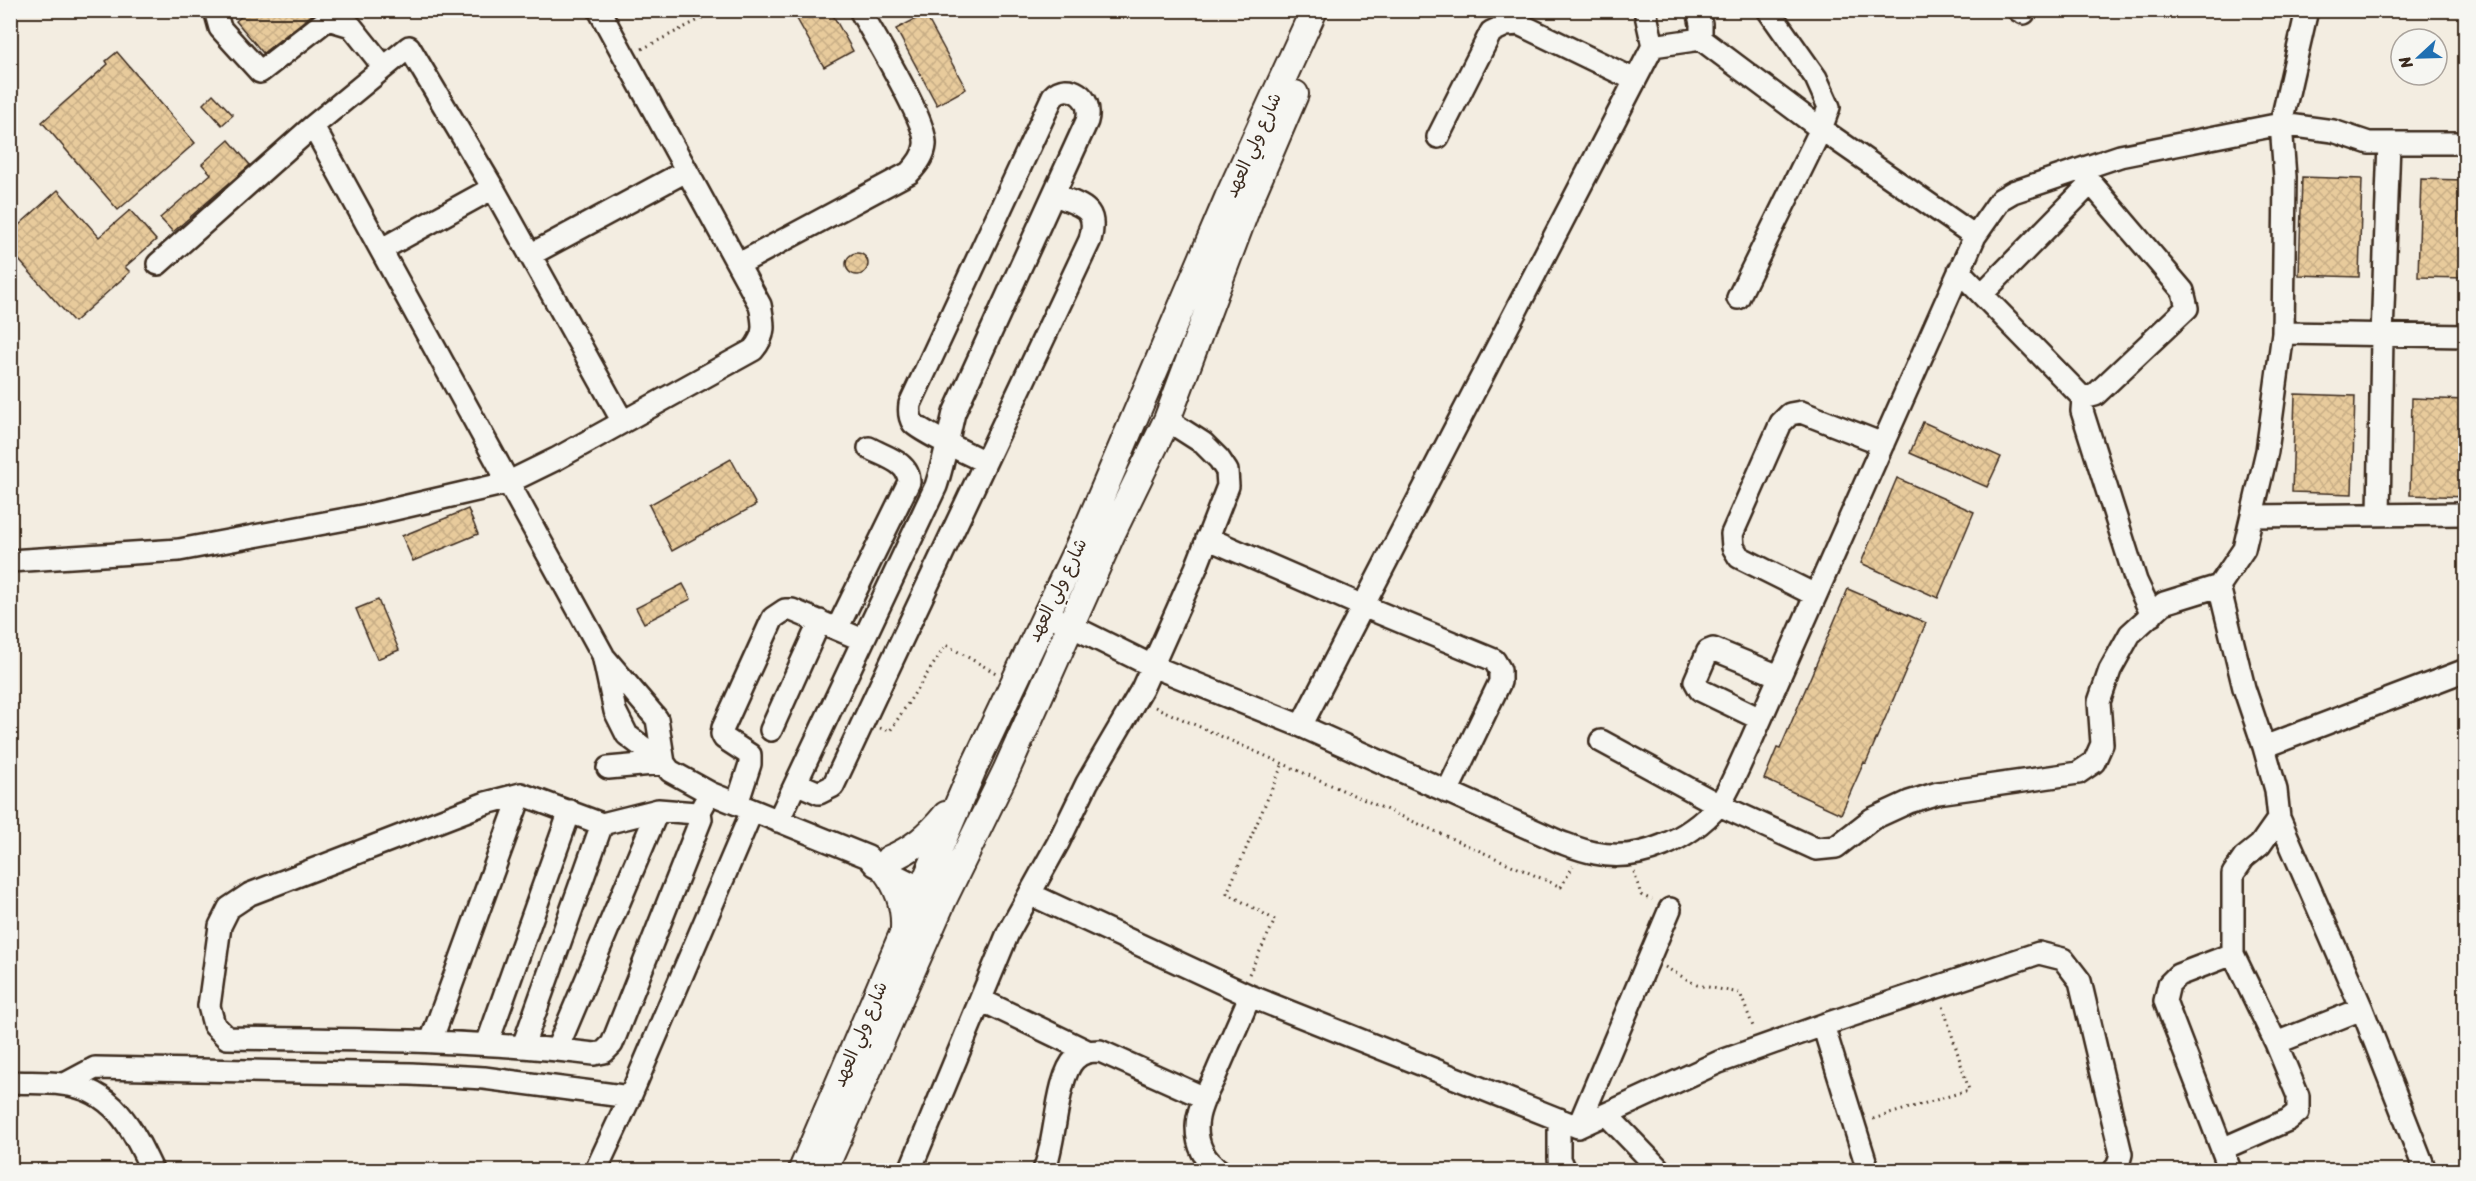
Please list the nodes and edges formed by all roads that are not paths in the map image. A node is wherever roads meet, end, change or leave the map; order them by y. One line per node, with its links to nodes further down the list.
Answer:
1 (215, 10): 12 (street)
2 (599, 10): 20 (street)
3 (860, 10): 28 (street)
4 (1314, 10): 51 (main road, شارع ولي العهد)
5 (1330, 10): 36 (main road, شارع ولي العهد)
6 (1647, 10): 11 (street)
7 (1698, 10): 10 (street)
8 (1768, 10): 16 (street)
9 (2307, 10): 14 (street)
10 (1701, 39): 11 (street); 16 (street)
11 (1653, 46): 13 (street)
12 (383, 66): 15 (street); 22 (street)
13 (1635, 80): 17 (street); 50 (street)
14 (2281, 124): 18 (street); 21 (street); 32 (street)
15 (313, 126): 25 (street); 27 (street)
16 (1821, 129): 24 (street); 31 (street)
17 (1438, 137)
18 (2389, 143): 19 (street); 33 (street)
19 (2466, 143)
20 (686, 171): 26 (street); 28 (street)
21 (2085, 176): 24 (street); 30 (street); 35 (street)
22 (493, 188): 25 (street); 26 (street)
23 (1054, 194): 38 (street); 38 (street); 41 (street)
24 (1975, 236): 29 (street)
25 (382, 249): 42 (street)
26 (530, 255): 37 (street)
27 (158, 264)
28 (739, 264): 37 (street)
29 (1959, 271): 30 (street); 39 (street)
30 (1982, 294): 35 (street)
31 (1738, 298)
32 (2283, 333): 33 (street); 45 (street)
33 (2382, 336): 34 (street); 44 (street)
34 (2466, 336)
35 (2083, 398): 52 (street)
36 (1167, 420): 46 (street); 53 (main road, شارع ولي العهد)
37 (623, 422): 42 (street)
38 (947, 442): 41 (street); 55 (street)
39 (1882, 444): 49 (street); 49 (street)
40 (869, 448): 54 (street)
41 (986, 462): 67 (street)
42 (507, 483): 47 (street); 56 (street)
43 (2466, 514): 44 (street)
44 (2379, 515): 45 (street)
45 (2252, 516): 48 (street)
46 (1207, 538): 50 (street); 57 (street)
47 (10, 561)
48 (2219, 586): 52 (street); 64 (street)
49 (1815, 595): 59 (street)
50 (1363, 606): 61 (street); 68 (street)
51 (1046, 612): 53 (street); 69 (main road, شارع ولي العهد)
52 (2152, 615): 72 (street)
53 (1071, 624): 57 (street); 80 (main road, شارع ولي العهد)
54 (829, 625): 55 (street); 62 (street); 73 (street)
55 (863, 640): 67 (street)
56 (603, 655): 65 (street); 65 (street)
57 (1152, 666): 61 (street); 81 (street)
58 (2466, 670): 64 (street)
59 (1779, 676): 60 (street); 60 (street)
60 (1760, 719): 72 (street)
61 (1301, 726): 68 (street)
62 (771, 730)
63 (1601, 741): 72 (street)
64 (2264, 747): 76 (street)
65 (664, 763): 66 (street); 71 (street)
66 (608, 768)
67 (796, 783): 77 (street)
68 (1447, 792): 72 (street)
69 (962, 793): 79 (main road); 80 (main road, شارع ولي العهد)
70 (521, 794): 75 (street); 89 (street); 89 (street)
71 (705, 802): 73 (street); 74 (street); 93 (street)
72 (1719, 805)
73 (745, 808): 77 (street); 97 (street)
74 (658, 810): 78 (street); 93 (street)
75 (570, 811): 78 (street); 91 (street)
76 (2279, 818): 84 (street); 87 (street)
77 (778, 821): 79 (street)
78 (602, 824): 92 (street)
79 (881, 862): 80 (street); 83 (main road)
80 (936, 889): 83 (main road, شارع ولي العهد); 105 (main road, شارع ولي العهد)
81 (1030, 894): 85 (street); 86 (street)
82 (1670, 909): 100 (street)
83 (903, 932): 104 (main road, شارع ولي العهد)
84 (2233, 954): 90 (street); 101 (street)
85 (1245, 994): 98 (street); 100 (street)
86 (981, 1000): 94 (street); 106 (street)
87 (2362, 1009): 90 (street); 114 (street)
88 (1823, 1024): 99 (street); 111 (street); 112 (street)
89 (431, 1041): 91 (street)
90 (2276, 1043): 101 (street)
91 (487, 1044): 92 (street)
92 (523, 1046): 93 (street)
93 (557, 1049)
94 (1087, 1051): 98 (street); 107 (street)
95 (10, 1082): 96 (street)
96 (64, 1084): 97 (street); 102 (street)
97 (630, 1097): 103 (street)
98 (1205, 1098): 108 (street)
99 (1606, 1114): 100 (street); 110 (street)
100 (1568, 1123): 109 (street)
101 (2222, 1149): 113 (street)
102 (152, 1170)
103 (596, 1170)
104 (802, 1170)
105 (824, 1170)
106 (910, 1170)
107 (1044, 1170)
108 (1219, 1170)
109 (1564, 1170)
110 (1660, 1170)
111 (1868, 1170)
112 (2114, 1170)
113 (2230, 1170)
114 (2425, 1170)

